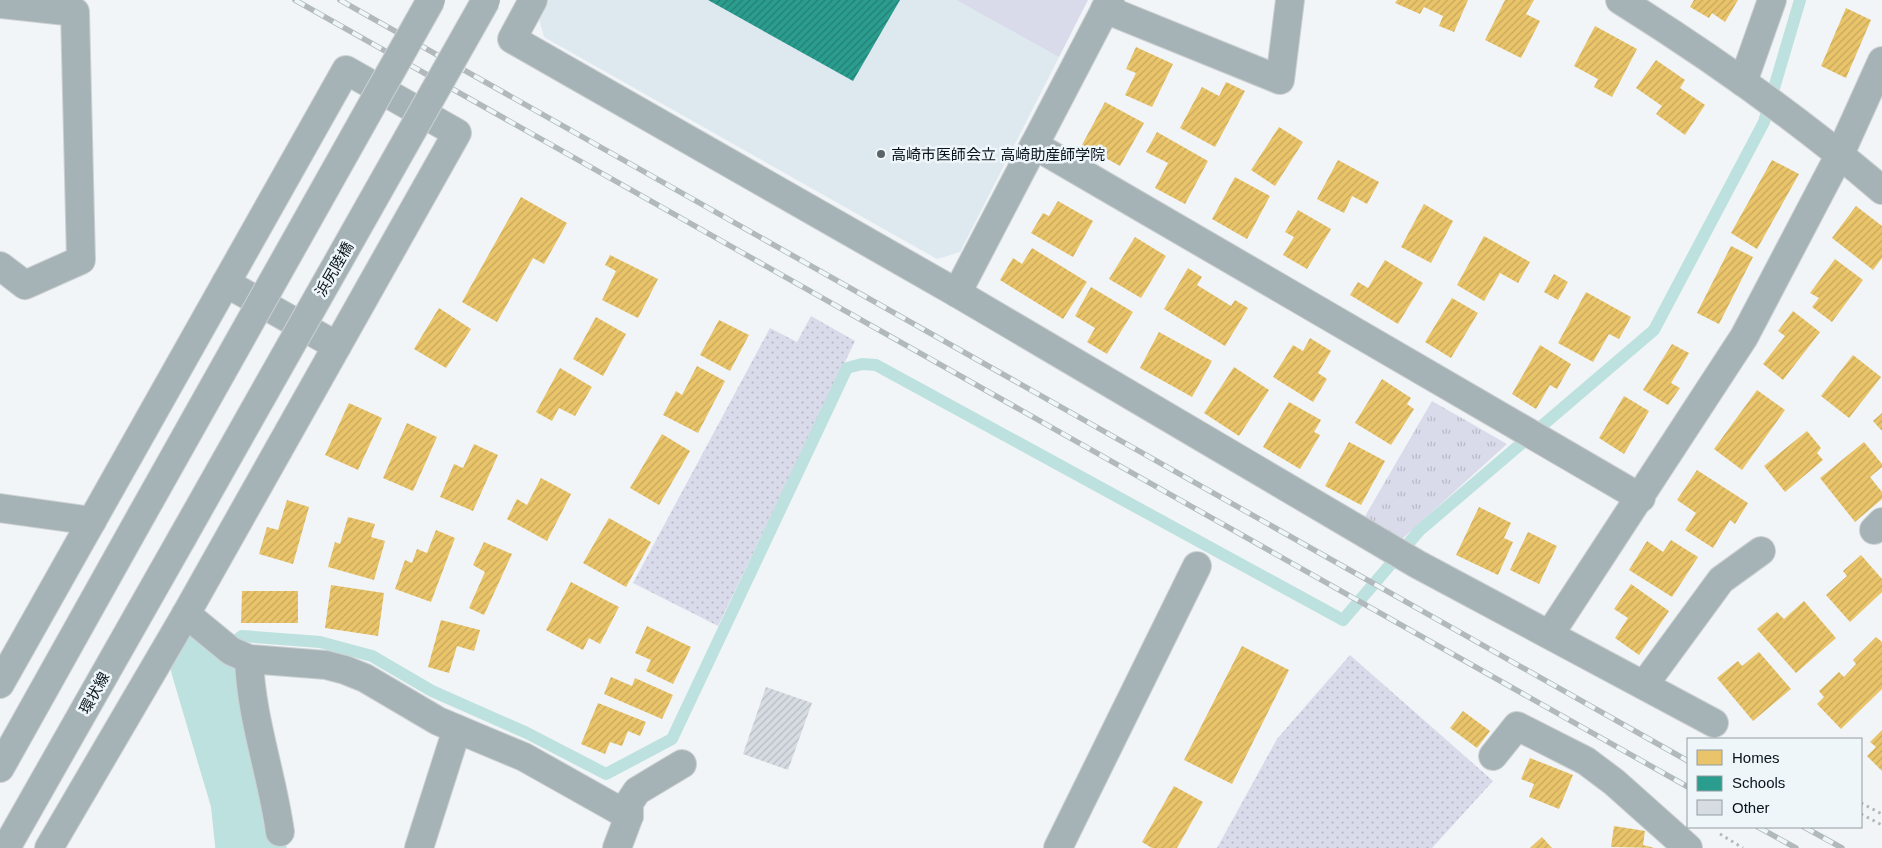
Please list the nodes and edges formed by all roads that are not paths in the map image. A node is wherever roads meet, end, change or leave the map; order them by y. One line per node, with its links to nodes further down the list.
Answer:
1 (431, 0): 33 (street, bridge)
2 (486, 0): 21 (street, 浜尻陸橋, bridge)
3 (533, 0): 16 (street)
4 (1290, 0): 8 (street)
5 (1620, 0): 10 (street)
6 (1772, 0): 10 (street)
7 (0, 4): 14 (street)
8 (1108, 5): 11 (street)
9 (1882, 61): 12 (street)
10 (1743, 82): 12 (street)
11 (1034, 145): 16 (street); 18 (street)
12 (1840, 154): 13 (street); 18 (street)
13 (1882, 190)
14 (0, 266)
15 (226, 283): 17 (street); 17 (street); 20 (street)
16 (958, 293): 25 (street)
17 (337, 346): 24 (street)
18 (1641, 498): 25 (street)
19 (0, 508): 20 (street)
20 (92, 521): 27 (street)
21 (182, 538): 36 (street, 環状線)
22 (1761, 551): 28 (street)
23 (1197, 566): 40 (street)
24 (186, 614): 26 (street); 37 (street)
25 (1550, 634): 28 (street)
26 (249, 659): 30 (street); 35 (street)
27 (0, 684)
28 (1644, 685): 29 (street)
29 (1714, 724)
30 (458, 729): 34 (street); 38 (street)
31 (1492, 756): 41 (street)
32 (682, 764): 34 (street)
33 (0, 768)
34 (629, 816): 39 (street)
35 (280, 832)
36 (6, 848)
37 (49, 848)
38 (419, 848)
39 (617, 848)
40 (1058, 848)
41 (1688, 848)

